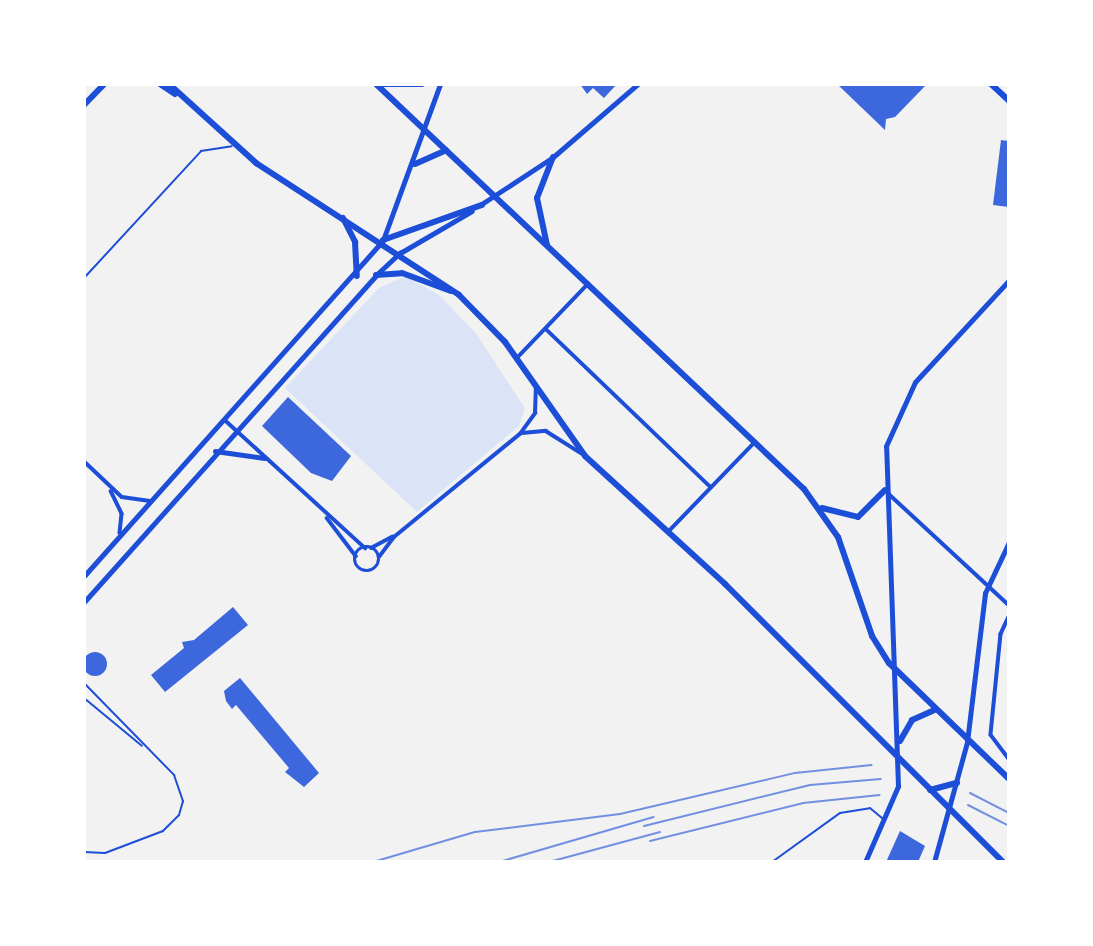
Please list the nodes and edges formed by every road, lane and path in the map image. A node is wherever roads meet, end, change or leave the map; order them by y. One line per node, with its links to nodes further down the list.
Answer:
1 (104, 84): 12 (main road)
2 (160, 84): 11 (main road)
3 (169, 84): 11 (main road)
4 (376, 84): 13 (main road)
5 (383, 84): 6 (main road)
6 (422, 84)
7 (440, 84): 13 (main road)
8 (638, 84): 16 (main road)
9 (991, 84): 10 (main road)
10 (1009, 101)
11 (188, 103): 14 (main road)
12 (84, 105)
13 (426, 131): 15 (main road); 17 (main road)
14 (237, 147): 20 (main road); 26 (lane)
15 (446, 150): 17 (main road); 18 (main road)
16 (553, 157): 18 (main road); 22 (main road)
17 (415, 164): 21 (main road)
18 (494, 197): 19 (main road); 22 (main road)
19 (482, 205): 21 (main road); 23 (main road)
20 (342, 217): 21 (main road); 24 (main road)
21 (383, 240): 23 (main road); 24 (main road)
22 (548, 247): 28 (main road)
23 (400, 253): 25 (main road); 29 (main road)
24 (357, 275): 33 (main road)
25 (376, 275): 29 (main road); 34 (main road)
26 (84, 278)
27 (1009, 280): 43 (main road)
28 (589, 284): 30 (street); 36 (main road)
29 (456, 293): 31 (main road)
30 (547, 330): 31 (street); 41 (street)
31 (517, 358): 32 (main road)
32 (536, 386): 35 (street); 38 (main road)
33 (224, 419): 34 (street); 44 (main road)
34 (234, 428): 37 (main road); 39 (street)
35 (520, 434): 38 (street); 49 (street)
36 (756, 440): 41 (street); 45 (main road)
37 (215, 451): 39 (main road); 56 (main road)
38 (585, 456): 47 (main road)
39 (265, 458): 46 (street)
40 (84, 461): 42 (street)
41 (711, 487): 47 (street)
42 (109, 488): 44 (street); 48 (street)
43 (885, 490): 45 (main road); 55 (street); 59 (main road)
44 (152, 500): 48 (main road)
45 (820, 507): 59 (main road)
46 (325, 516): 51 (street); 52 (street)
47 (668, 531): 66 (main road)
48 (120, 535): 54 (main road)
49 (394, 537): 51 (street); 53 (street)
50 (1009, 542): 55 (main road)
51 (368, 548): 52 (street); 53 (street)
52 (356, 556): 53 (street)
53 (379, 557)
54 (84, 576)
55 (988, 585): 57 (street); 64 (main road)
56 (84, 601)
57 (1009, 605)
58 (1009, 617): 67 (street)
59 (899, 674): 62 (main road); 63 (main road)
60 (84, 683): 65 (lane)
61 (84, 698): 65 (lane)
62 (934, 710): 63 (main road); 64 (main road)
63 (900, 741): 66 (main road)
64 (967, 742): 68 (main road); 69 (main road)
65 (146, 749): 73 (lane)
66 (900, 758): 70 (main road); 72 (main road)
67 (1009, 759)
68 (1009, 779)
69 (957, 783): 70 (main road); 71 (main road)
70 (928, 789): 71 (main road)
71 (950, 812): 76 (main road); 77 (main road)
72 (884, 829): 74 (lane); 75 (main road)
73 (84, 852)
74 (772, 862)
75 (865, 862)
76 (934, 862)
77 (1003, 862)

